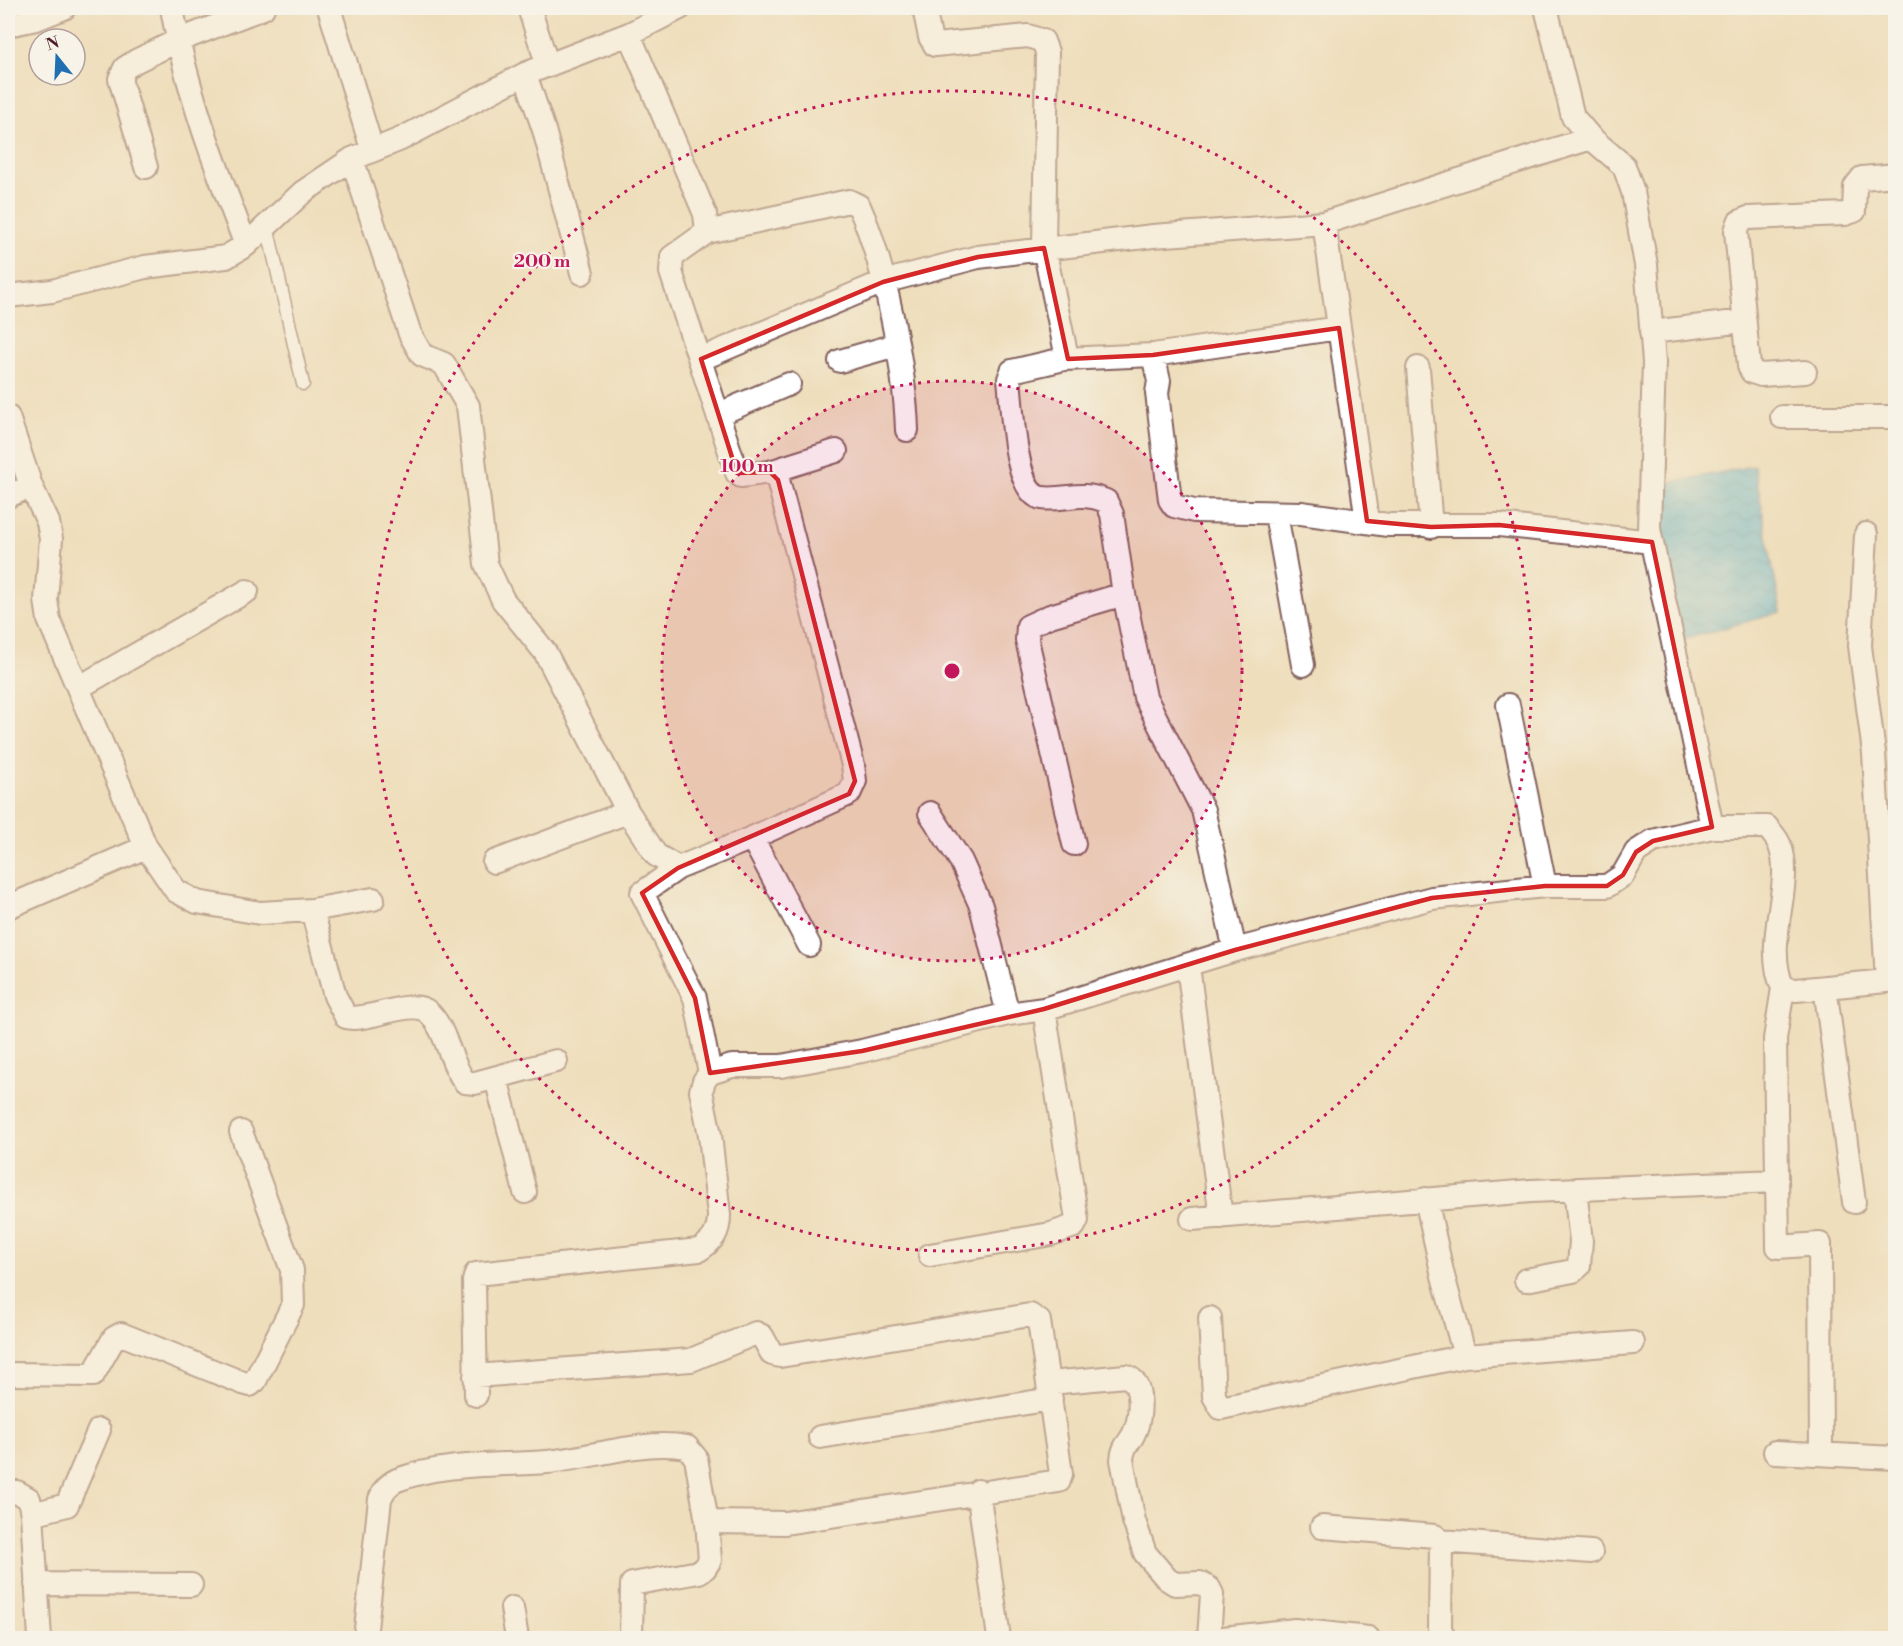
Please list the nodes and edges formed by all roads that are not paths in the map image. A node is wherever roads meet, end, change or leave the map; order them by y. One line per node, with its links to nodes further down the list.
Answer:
1 (64, 8): 9 (street)
2 (172, 8): 11 (street)
3 (263, 8): 11 (street)
4 (329, 8): 15 (street)
5 (529, 8): 12 (street)
6 (680, 8): 10 (street)
7 (924, 8): 23 (street)
8 (1546, 8): 14 (street)
9 (8, 25)
10 (629, 34): 12 (street); 21 (street)
11 (177, 41): 17 (street); 22 (street)
12 (548, 66): 13 (street)
13 (525, 74): 15 (street); 24 (street)
14 (1591, 138): 19 (street); 29 (street)
15 (372, 149): 16 (street)
16 (352, 159): 20 (street); 58 (street)
17 (146, 167)
18 (1896, 176): 27 (street)
19 (1324, 223): 23 (street); 28 (street)
20 (267, 226): 22 (street); 37 (lane)
21 (707, 232): 25 (street); 32 (street)
22 (246, 245): 26 (street)
23 (1044, 248): 25 (street); 33 (street)
24 (582, 273)
25 (883, 282): 30 (street); 32 (street)
26 (8, 296)
27 (1744, 321): 29 (street); 36 (street)
28 (1339, 328): 31 (street); 49 (street)
29 (1651, 332): 52 (street)
30 (896, 345): 34 (street); 43 (street)
31 (1153, 355): 33 (street); 48 (street)
32 (701, 359): 39 (street)
33 (1064, 359): 54 (street)
34 (840, 361)
35 (1418, 368): 50 (street)
36 (1805, 372)
37 (303, 384)
38 (789, 384): 39 (street)
39 (719, 414): 45 (street)
40 (8, 417): 46 (street)
41 (1782, 417): 42 (street)
42 (1896, 417)
43 (907, 430)
44 (836, 451): 45 (street)
45 (770, 472): 61 (street)
46 (31, 486): 47 (street); 56 (street)
47 (8, 496)
48 (1276, 514): 49 (street); 55 (street)
49 (1367, 521): 50 (street)
50 (1431, 527): 52 (street)
51 (1866, 534): 73 (street)
52 (1652, 542): 60 (street)
53 (247, 591): 56 (street)
54 (1124, 594): 62 (street); 71 (street)
55 (1303, 665)
56 (78, 688): 63 (street)
57 (1508, 705): 66 (street)
58 (628, 812): 64 (street); 65 (street)
59 (930, 813): 77 (street)
60 (1712, 827): 66 (street); 75 (street)
61 (752, 838): 65 (street); 70 (street)
62 (1074, 844)
63 (146, 847): 68 (street); 69 (street)
64 (494, 862)
65 (678, 868): 79 (street)
66 (1545, 886): 71 (street)
67 (374, 899): 69 (street)
68 (8, 907)
69 (312, 910): 80 (street)
70 (809, 945)
71 (1235, 950): 72 (street)
72 (1188, 966): 76 (street); 87 (street)
73 (1891, 980): 74 (street)
74 (1825, 987): 75 (street); 86 (street)
75 (1783, 988): 82 (street)
76 (1044, 1009): 77 (street); 89 (street)
77 (1008, 1014): 79 (street)
78 (556, 1061): 80 (street)
79 (710, 1072): 95 (street)
80 (496, 1077): 84 (street)
81 (241, 1132): 94 (street)
82 (1777, 1181): 83 (street); 99 (street)
83 (1575, 1190): 85 (street); 90 (street)
84 (525, 1192)
85 (1426, 1199): 87 (street); 93 (street)
86 (1854, 1202)
87 (1221, 1216): 88 (street)
88 (1192, 1219)
89 (930, 1255)
90 (1526, 1280)
91 (1210, 1318): 93 (street)
92 (1633, 1343): 93 (street)
93 (1465, 1356)
94 (8, 1374)
95 (1050, 1391): 97 (street); 101 (street); 116 (street)
96 (99, 1430): 103 (street)
97 (820, 1437)
98 (1775, 1452): 99 (street)
99 (1821, 1453): 100 (street)
100 (1896, 1458)
101 (978, 1491): 104 (street); 115 (street)
102 (8, 1493): 103 (street)
103 (32, 1514): 108 (street)
104 (707, 1521): 112 (street); 114 (street)
105 (1323, 1527): 106 (street)
106 (1441, 1541): 107 (street); 119 (street)
107 (1592, 1552)
108 (36, 1584): 109 (street); 111 (street)
109 (191, 1585)
110 (512, 1608): 113 (street)
111 (40, 1638)
112 (365, 1638)
113 (517, 1638)
114 (631, 1638)
115 (999, 1638)
116 (1209, 1638)
117 (1223, 1638): 118 (street)
118 (1363, 1638)
119 (1444, 1638)

